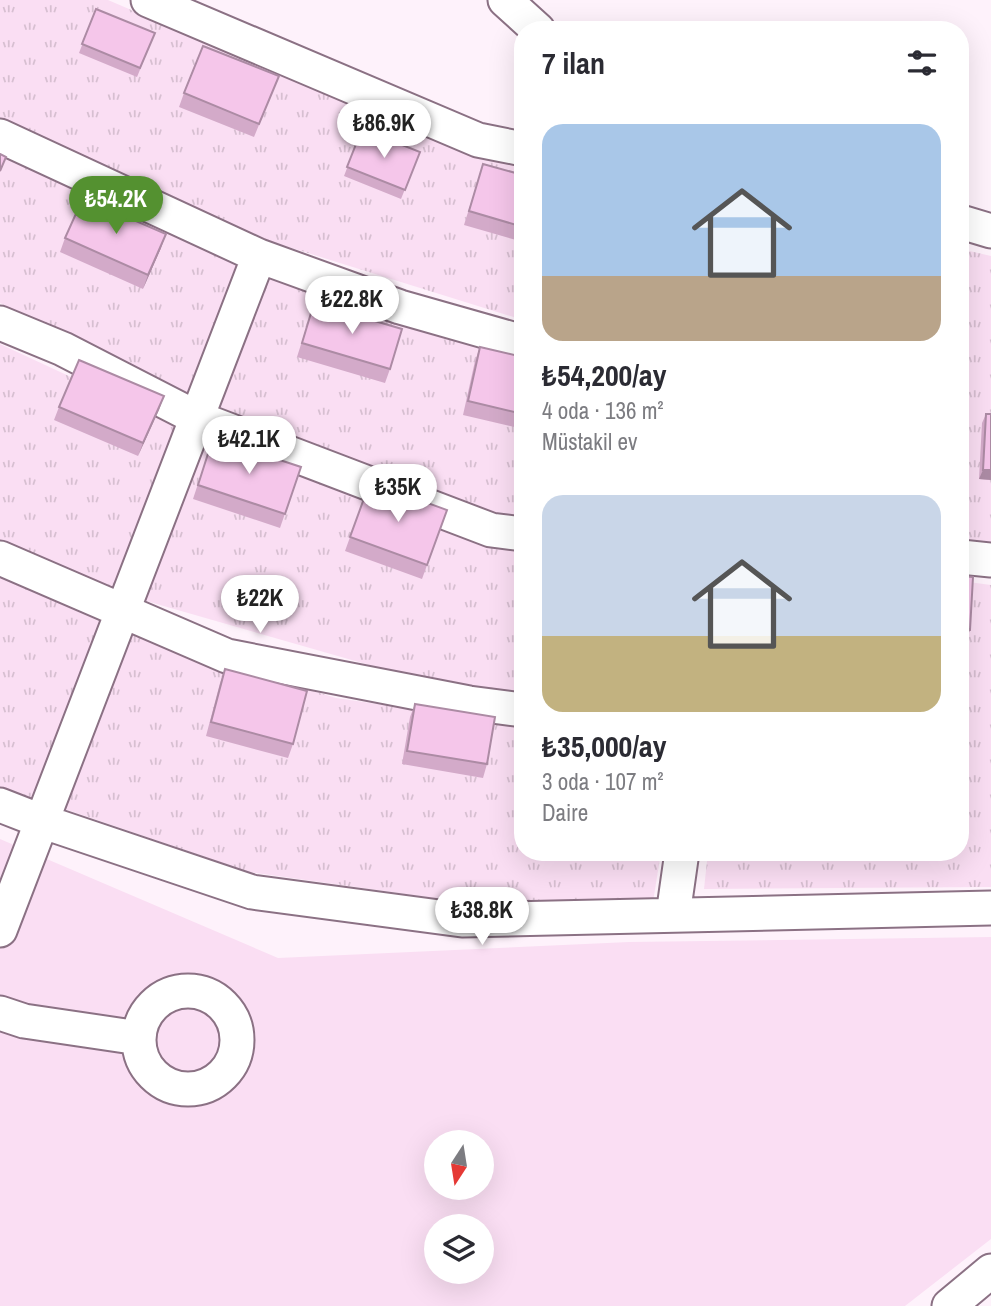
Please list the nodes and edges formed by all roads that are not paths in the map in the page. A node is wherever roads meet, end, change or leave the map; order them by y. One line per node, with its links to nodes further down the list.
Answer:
1 (148, 0): 5 (street)
2 (505, 0): 3 (street)
3 (528, 21)
4 (0, 136): 8 (street)
5 (514, 147)
6 (969, 224): 7 (street)
7 (991, 231)
8 (259, 256): 10 (street); 11 (street)
9 (0, 323): 11 (street)
10 (514, 339)
11 (197, 418): 12 (street); 16 (street)
12 (514, 533)
13 (0, 558): 16 (street)
14 (969, 558): 15 (street)
15 (991, 560)
16 (122, 610): 17 (street); 19 (street)
17 (514, 709)
18 (0, 805): 19 (street)
19 (41, 821): 22 (street); 23 (street)
20 (681, 861): 22 (street)
21 (991, 908): 22 (street)
22 (673, 915)
23 (0, 930)
24 (0, 1013): 25 (street)
25 (139, 1038)
26 (991, 1271): 27 (street)
27 (950, 1306)

